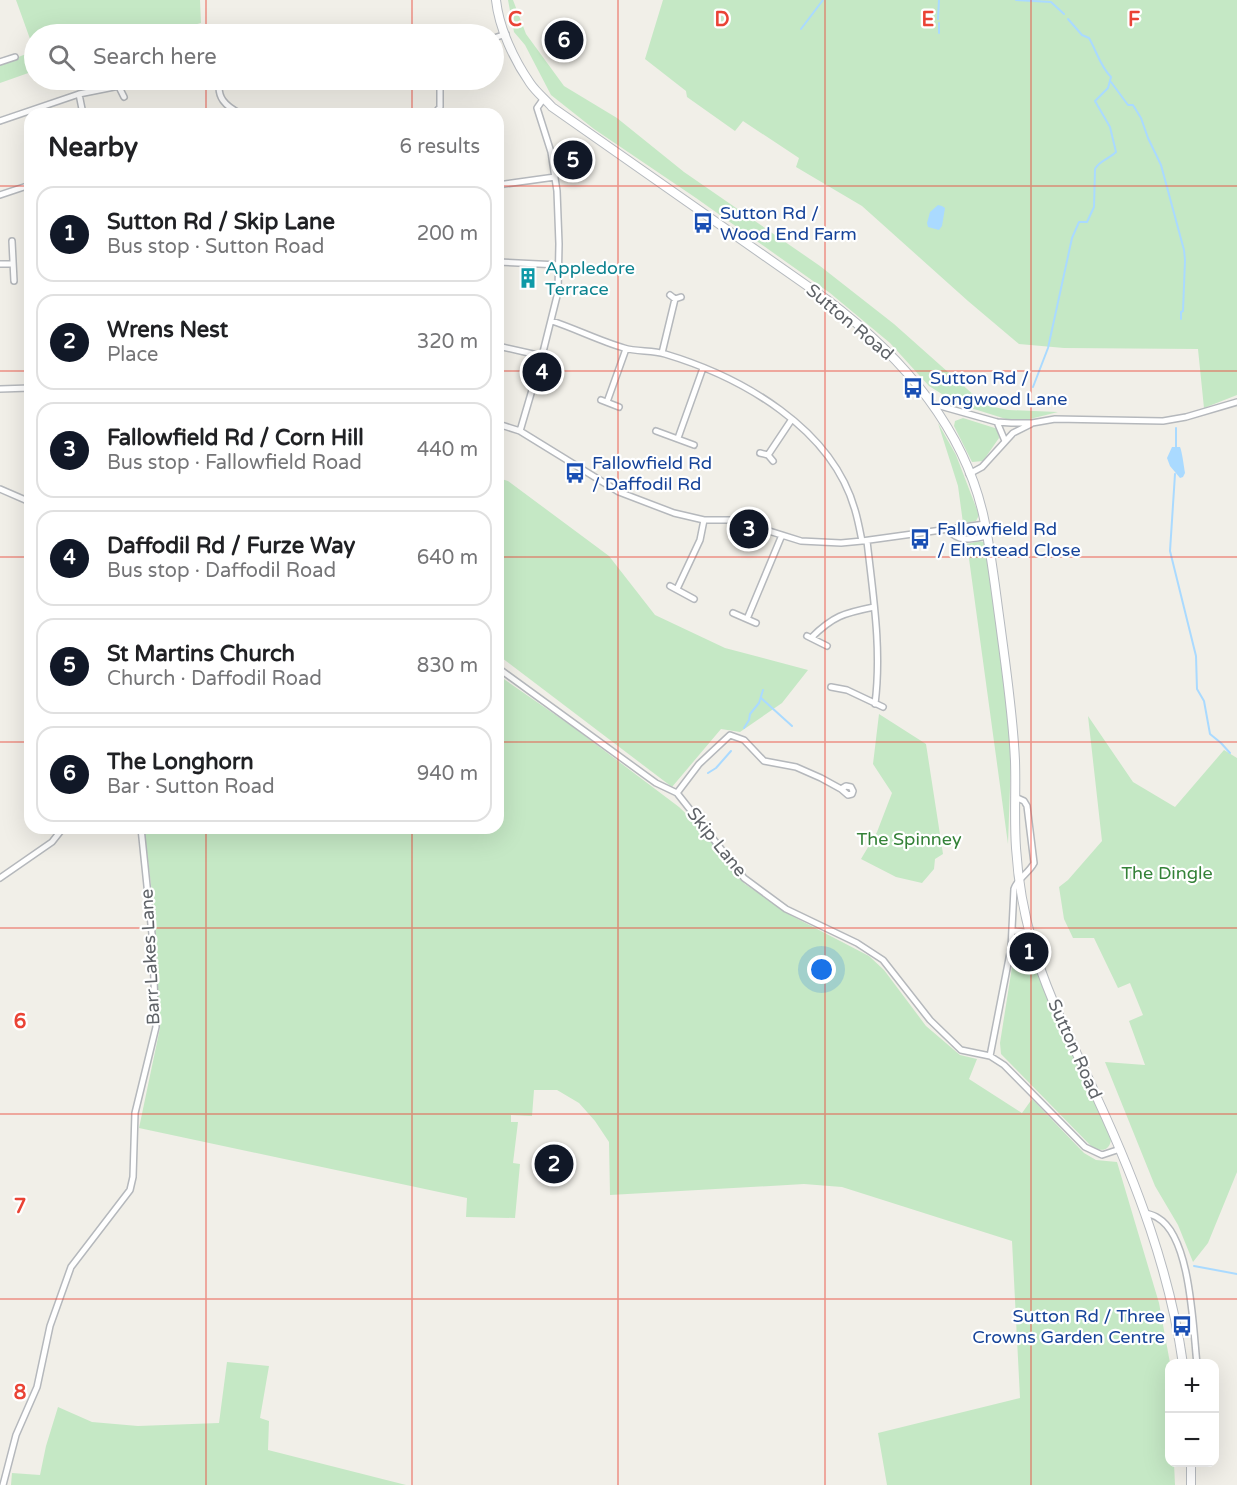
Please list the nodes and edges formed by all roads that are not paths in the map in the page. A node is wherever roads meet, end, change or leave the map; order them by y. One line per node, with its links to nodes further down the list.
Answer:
1 (496, 0): 2 (main road, Sutton Road)
2 (503, 24)
3 (504, 27): 4 (main road, Sutton Road)
4 (506, 34): 14 (main road, Sutton Road)
5 (0, 54): 7 (street)
6 (15, 57): 7 (street)
7 (1, 61)
8 (102, 90): 12 (street)
9 (120, 90): 13 (street)
10 (219, 90): 17 (street)
11 (440, 90): 18 (street)
12 (79, 94): 15 (street); 16 (street)
13 (124, 97)
14 (544, 98): 21 (street); 41 (main road, Sutton Road)
15 (38, 108)
16 (82, 108)
17 (231, 108)
18 (439, 108)
19 (24, 113): 20 (street)
20 (0, 121)
21 (555, 177): 22 (street); 29 (street)
22 (504, 184)
23 (24, 187): 24 (street)
24 (0, 195)
25 (12, 241): 28 (street)
26 (504, 262): 29 (street)
27 (0, 264): 28 (street)
28 (13, 264): 30 (street)
29 (559, 266): 32 (street)
30 (14, 281)
31 (676, 297): 35 (street)
32 (552, 321): 34 (street); 36 (street)
33 (504, 347): 36 (street)
34 (626, 349): 35 (street); 42 (street)
35 (662, 353): 37 (street)
36 (542, 356): 48 (street)
37 (703, 368): 43 (street); 49 (street)
38 (24, 388): 39 (street)
39 (0, 389)
40 (1237, 402): 45 (street)
41 (933, 404): 44 (street); 55 (main road, Sutton Road)
42 (619, 407)
43 (792, 419): 53 (street); 63 (street)
44 (997, 422): 45 (street); 50 (street)
45 (1032, 423): 50 (street)
46 (504, 426): 48 (street)
47 (656, 431): 49 (street)
48 (520, 432): 58 (street)
49 (678, 438): 51 (street)
50 (1005, 441): 55 (street)
51 (693, 445)
52 (760, 453): 53 (street)
53 (768, 455): 54 (street)
54 (773, 461)
55 (969, 474): 59 (main road, Sutton Road)
56 (0, 489): 57 (street)
57 (24, 499)
58 (704, 520): 61 (street); 65 (street)
59 (985, 524): 60 (street); 62 (main road, Sutton Road)
60 (948, 530): 62 (street); 63 (street)
61 (782, 535): 63 (street); 69 (street)
62 (987, 536): 78 (main road, Sutton Road)
63 (864, 541): 67 (street)
64 (670, 586): 65 (street)
65 (677, 589): 66 (street)
66 (694, 599)
67 (874, 607): 71 (street); 74 (street)
68 (733, 613): 69 (street)
69 (747, 619): 70 (street)
70 (756, 623)
71 (827, 646)
72 (504, 672): 77 (street, Skip Lane)
73 (831, 687): 74 (street)
74 (875, 704): 75 (street)
75 (883, 707)
76 (841, 789): 77 (street)
77 (677, 793): 85 (street, Skip Lane)
78 (1015, 797): 82 (main road, Sutton Road); 82 (street, Sutton Road)
79 (58, 834): 81 (street)
80 (142, 834): 91 (street, Barr Lakes Lane)
81 (0, 878)
82 (1020, 881): 83 (street); 84 (main road, Sutton Road)
83 (1013, 931): 84 (street); 85 (street)
84 (1030, 932): 86 (main road, Sutton Road)
85 (990, 1056): 86 (street, Skip Lane)
86 (1120, 1149): 87 (main road, Sutton Road)
87 (1145, 1213): 88 (main road, Sutton Road); 89 (street)
88 (1182, 1359)
89 (1196, 1359)
90 (1191, 1467): 92 (main road)
91 (3, 1485)
92 (1191, 1485)

